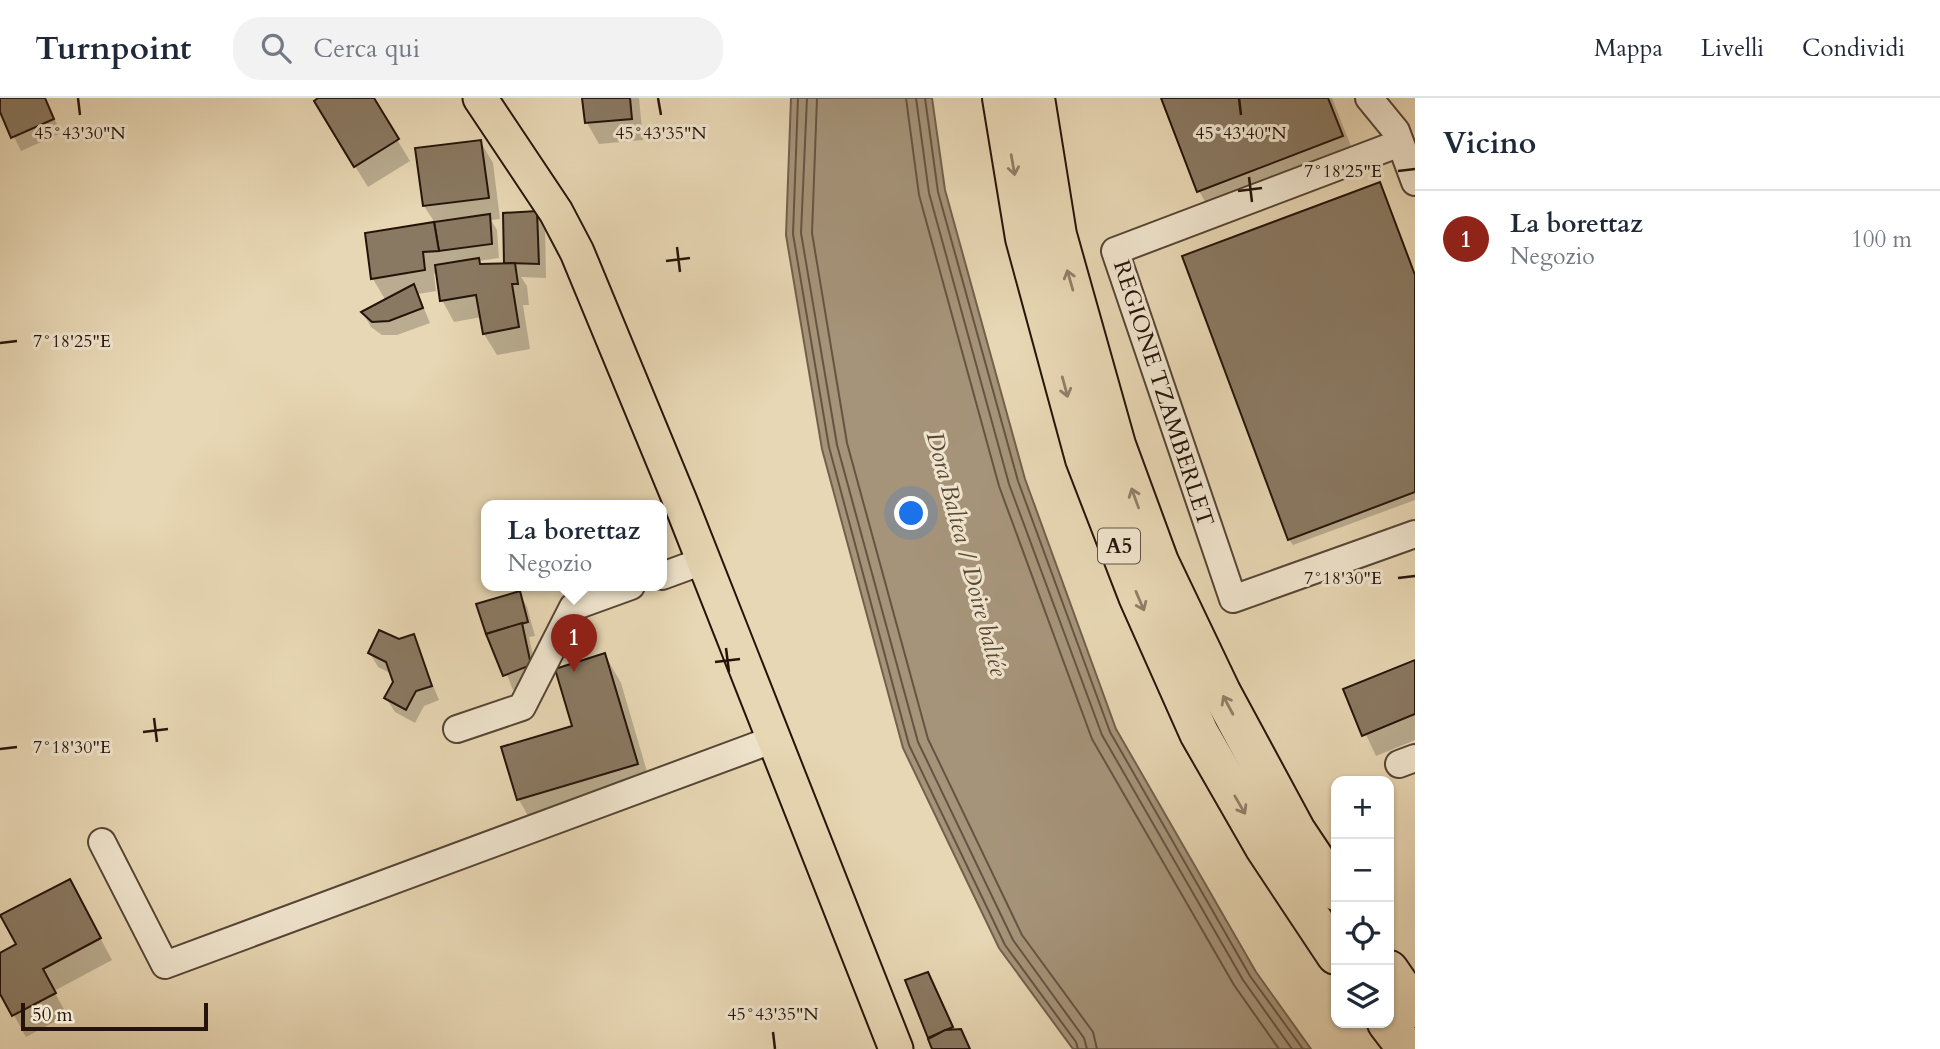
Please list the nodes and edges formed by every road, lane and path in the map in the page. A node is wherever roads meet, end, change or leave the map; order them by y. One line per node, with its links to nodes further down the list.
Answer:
1 (480, 98): 8 (main road)
2 (1002, 98): 15 (highway, A5, one-way to 15)
3 (1035, 98): 14 (highway, A5, one-way to 3)
4 (1369, 98): 5 (street)
5 (1400, 143): 6 (street); 7 (street, REGIONE TZAMBERLET)
6 (1415, 182)
7 (1415, 534)
8 (703, 561): 9 (street); 12 (main road)
9 (667, 574)
10 (617, 591): 11 (street)
11 (457, 729)
12 (772, 740): 13 (street); 19 (main road)
13 (102, 842)
14 (1331, 884)
15 (1331, 947)
16 (1394, 977): 17 (highway)
17 (1415, 1008)
18 (1391, 1028): 20 (highway)
19 (896, 1049)
20 (1407, 1049)

